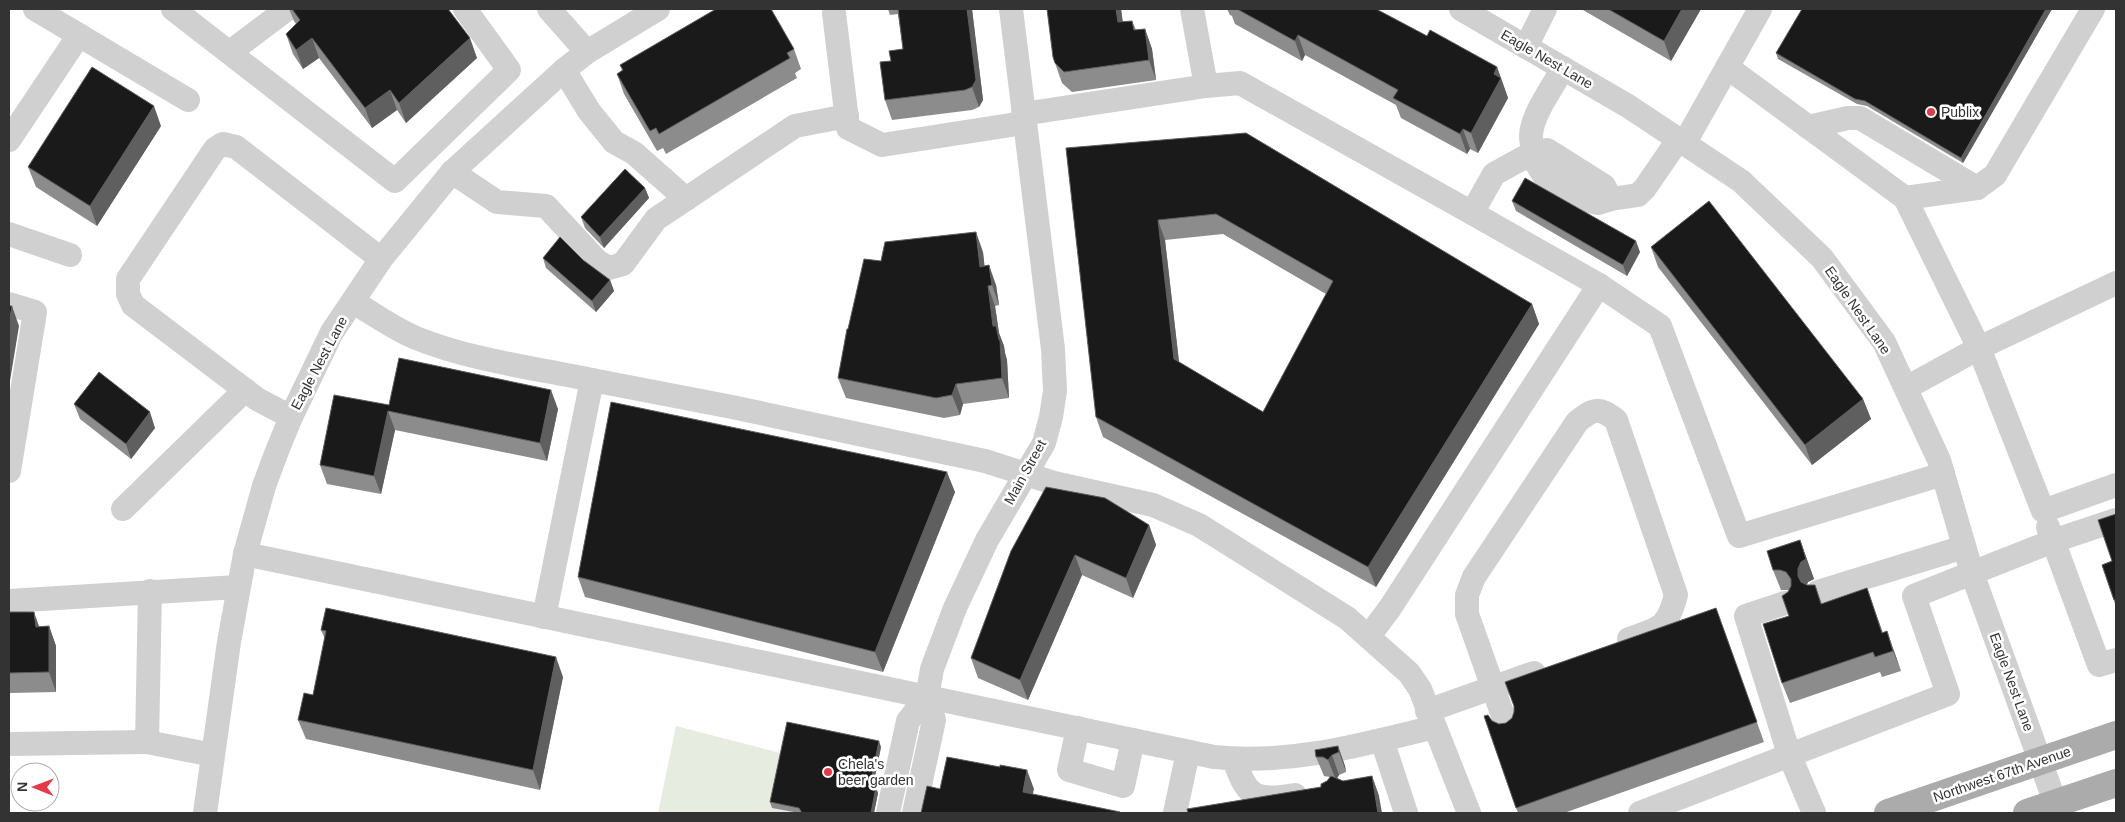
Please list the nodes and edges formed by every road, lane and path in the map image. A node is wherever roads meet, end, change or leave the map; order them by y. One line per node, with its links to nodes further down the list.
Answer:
1 (35, 9): 15 (street)
2 (176, 9): 17 (street)
3 (465, 9): 21 (street)
4 (549, 9): 18 (street)
5 (658, 9): 18 (street, Eagle Nest Lane)
6 (1011, 9): 26 (street, Main Street)
7 (1192, 9): 23 (street)
8 (1461, 9): 14 (street, Eagle Nest Lane)
9 (1545, 9): 16 (street)
10 (1760, 9): 19 (street)
11 (2093, 9): 33 (street)
12 (286, 10): 17 (street)
13 (834, 13): 27 (street)
14 (1485, 15): 16 (street, Eagle Nest Lane)
15 (79, 35): 25 (street); 29 (street)
16 (1526, 47): 20 (street, Eagle Nest Lane)
17 (230, 52): 21 (street)
18 (587, 52): 22 (street, Eagle Nest Lane)
19 (1727, 67): 28 (street); 30 (street)
20 (1563, 68): 30 (street, Eagle Nest Lane); 31 (street)
21 (509, 70): 24 (street)
22 (564, 70): 24 (street, Eagle Nest Lane); 35 (street)
23 (1206, 86): 26 (street); 36 (street)
24 (534, 96): 32 (street, Eagle Nest Lane)
25 (188, 100)
26 (1023, 118): 27 (street); 50 (street, Main Street)
27 (848, 122): 35 (street)
28 (1808, 127): 33 (street); 34 (street)
29 (9, 140)
30 (1681, 142): 31 (street); 46 (street, Eagle Nest Lane)
31 (1534, 152): 36 (street)
32 (452, 172): 35 (street); 39 (street, Eagle Nest Lane)
33 (1977, 188): 34 (street)
34 (1905, 198): 44 (street)
35 (686, 199)
36 (1472, 213): 41 (street)
37 (9, 234): 38 (street)
38 (70, 255)
39 (381, 259): 42 (street, Eagle Nest Lane); 47 (street)
40 (2116, 283): 44 (street)
41 (1600, 285): 51 (street); 66 (street)
42 (353, 302): 45 (street); 48 (street, Eagle Nest Lane)
43 (9, 304): 49 (street)
44 (1979, 348): 46 (street); 54 (street)
45 (592, 380): 50 (street); 65 (street)
46 (1906, 388): 51 (street, Eagle Nest Lane)
47 (245, 390): 48 (street); 53 (street)
48 (291, 416): 58 (street, Eagle Nest Lane)
49 (9, 471)
50 (1026, 474): 66 (street); 71 (street, Main Street)
51 (1943, 474): 57 (street, Eagle Nest Lane)
52 (2116, 485): 54 (street)
53 (123, 509)
54 (2043, 511): 56 (street)
55 (2116, 520): 56 (street)
56 (2053, 541): 59 (street); 68 (street)
57 (1964, 547): 59 (street, Eagle Nest Lane); 62 (street)
58 (245, 554): 60 (street, Eagle Nest Lane); 65 (street)
59 (1972, 573): 81 (street); 84 (street, Eagle Nest Lane)
60 (237, 587): 61 (street); 82 (street, Eagle Nest Lane)
61 (150, 591): 63 (street); 78 (street)
62 (1818, 592)
63 (9, 601)
64 (1785, 603): 81 (street)
65 (544, 617): 71 (street)
66 (1369, 636): 72 (street)
67 (1613, 645): 70 (street)
68 (2116, 660)
69 (1558, 664): 70 (street)
70 (1493, 687): 72 (street); 74 (street)
71 (926, 697): 73 (street); 89 (street, Main Street); 90 (street)
72 (1430, 719): 77 (street); 93 (street)
73 (1078, 728): 76 (street); 76 (street)
74 (1508, 730)
75 (2116, 735): 84 (main road, Northwest 67th Avenue)
76 (1133, 740): 80 (street)
77 (1382, 740): 83 (street); 92 (street)
78 (147, 742): 79 (street); 82 (street)
79 (9, 744)
80 (1188, 752): 83 (street); 91 (street)
81 (1789, 754): 94 (street); 95 (street)
82 (213, 755): 88 (street, Eagle Nest Lane)
83 (1234, 759): 86 (street)
84 (2041, 761): 87 (street, Eagle Nest Lane); 96 (main road, Northwest 67th Avenue)
85 (2116, 783): 87 (main road)
86 (1316, 792)
87 (2057, 808): 97 (main road)
88 (205, 813)
89 (888, 813)
90 (914, 813)
91 (1175, 813)
92 (1406, 813)
93 (1469, 813)
94 (1640, 813)
95 (1814, 813)
96 (1888, 813)
97 (2027, 813)

